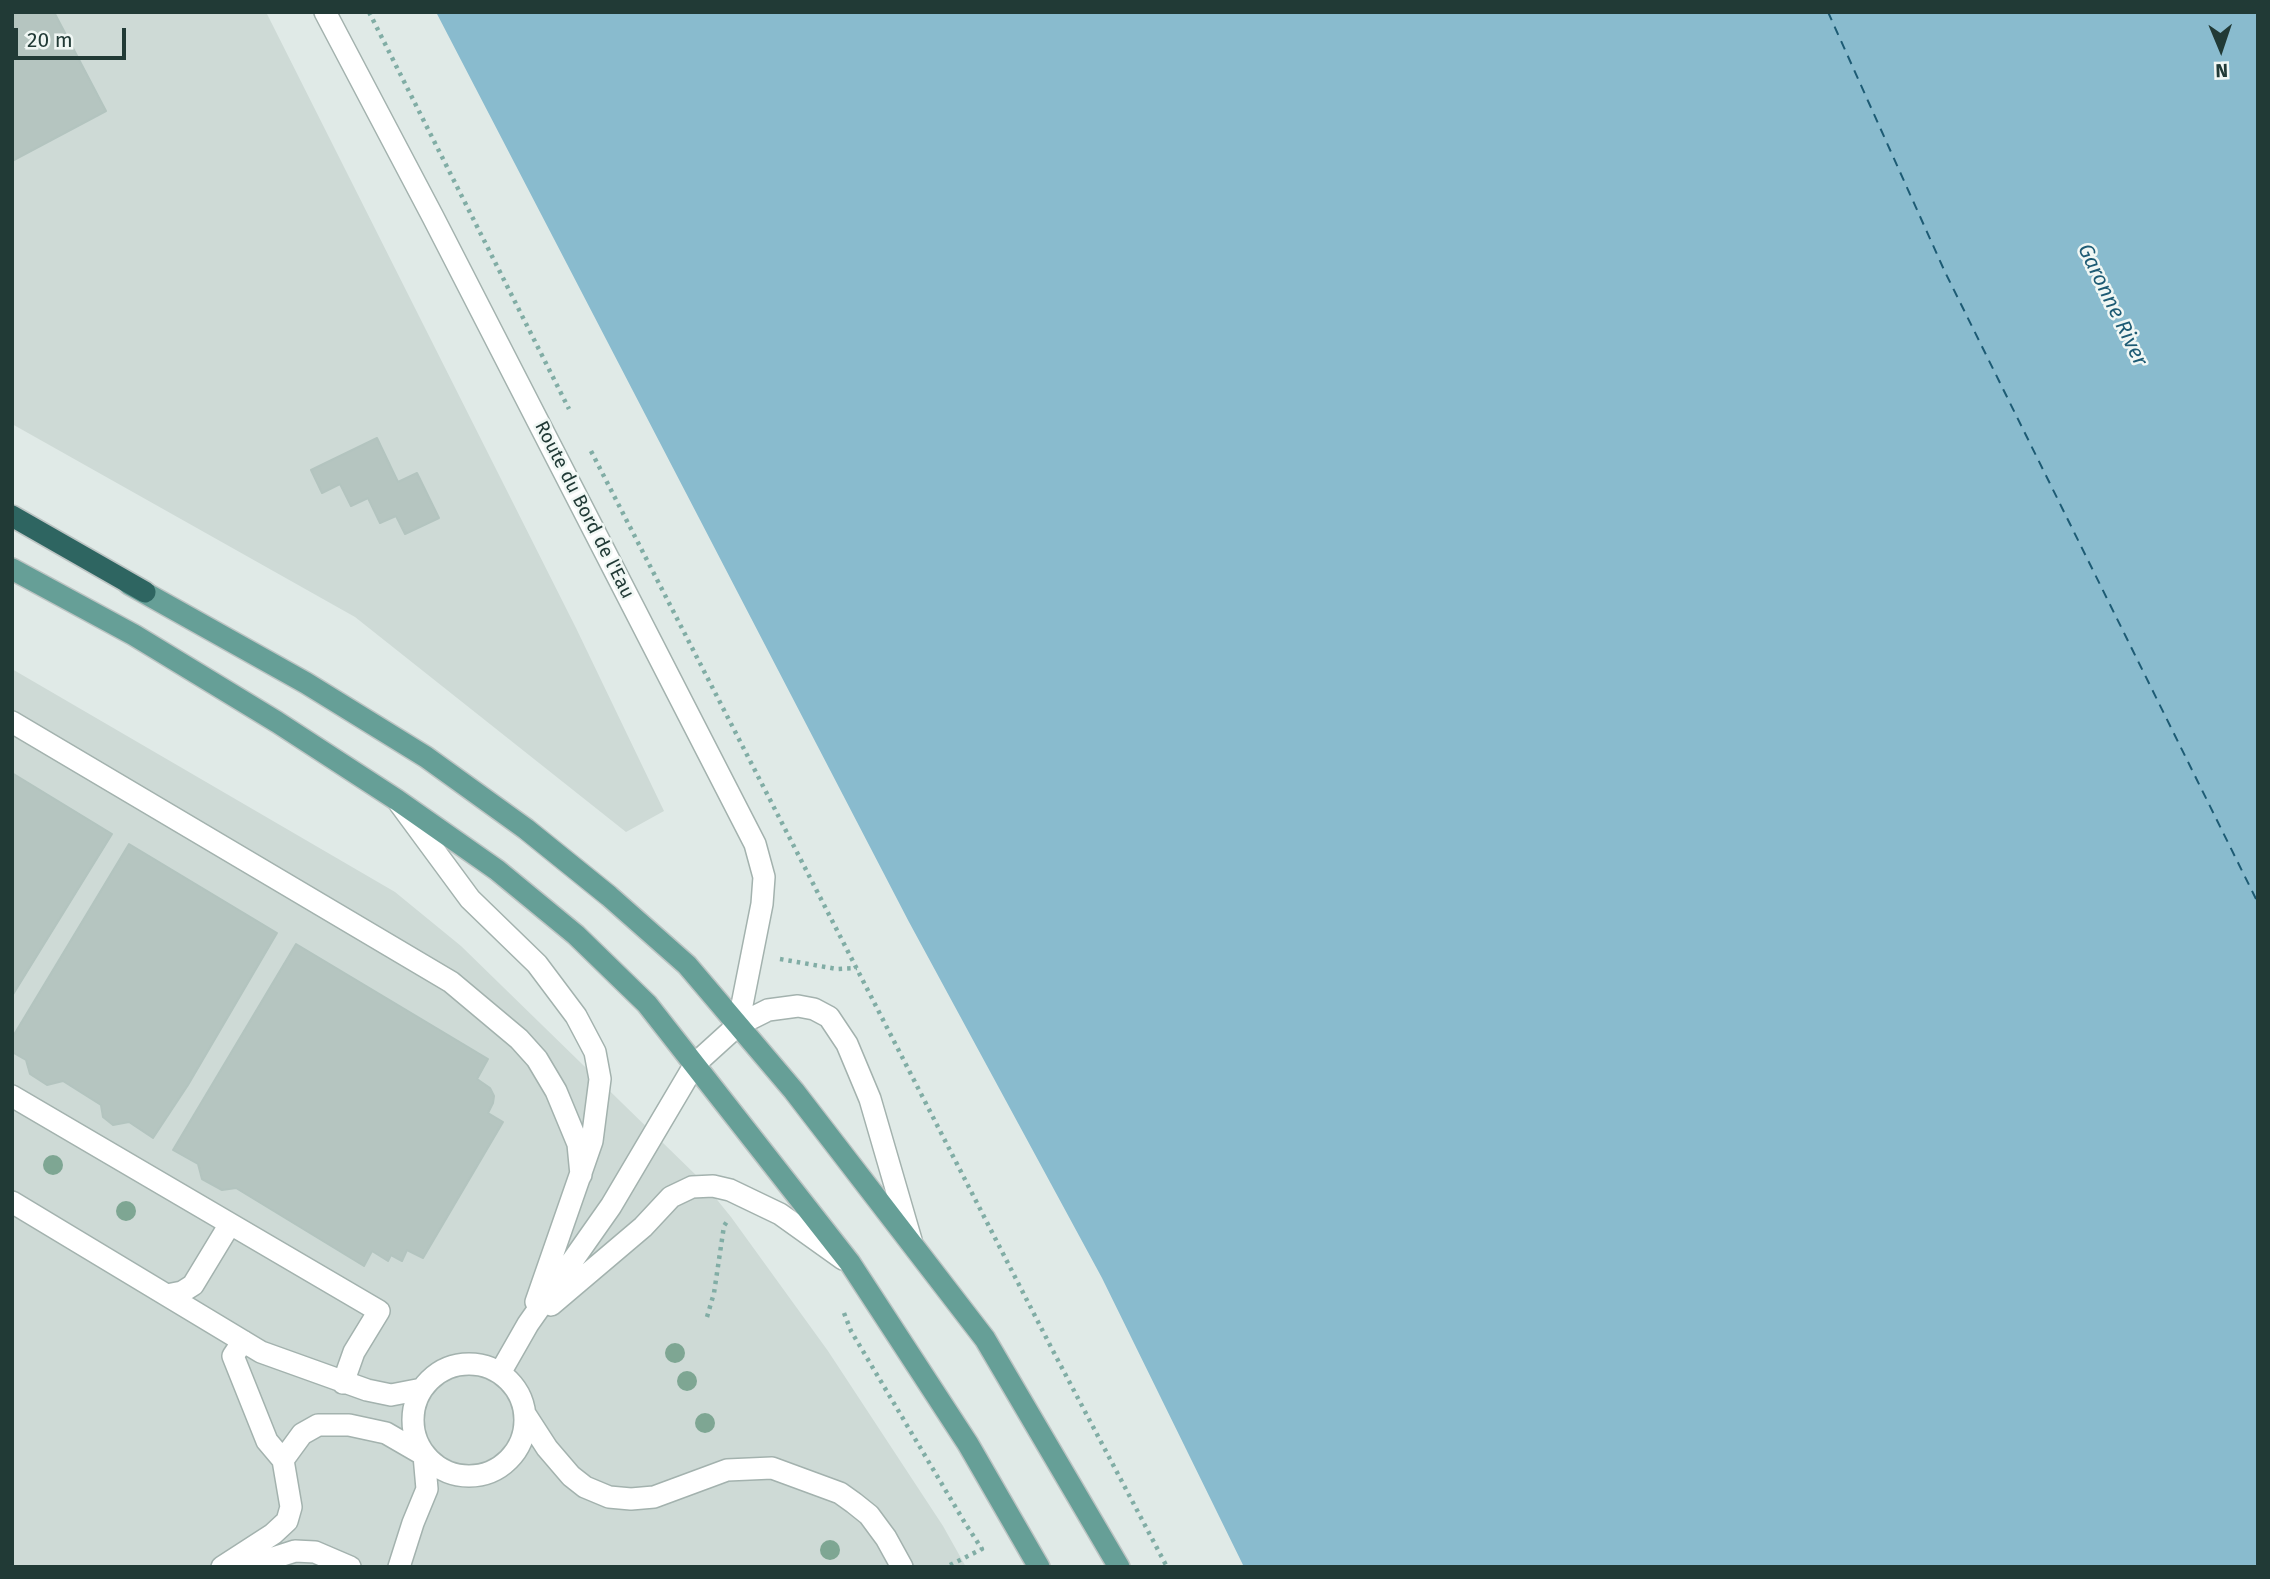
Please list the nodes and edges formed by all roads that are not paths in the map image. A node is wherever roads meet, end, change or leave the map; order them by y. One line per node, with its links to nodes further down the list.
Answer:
1 (325, 12): 8 (street, Route du Bord de l'Eau)
2 (12, 516): 5 (highway)
3 (12, 523): 5 (main road)
4 (12, 569): 7 (main road)
5 (145, 592): 8 (main road)
6 (12, 722): 11 (street)
7 (397, 800): 9 (main road); 11 (street)
8 (738, 1025): 9 (street); 14 (main road); 14 (street)
9 (695, 1063): 15 (main road); 17 (street)
10 (12, 1096): 13 (street)
11 (581, 1175): 17 (street)
12 (12, 1202): 16 (street)
13 (230, 1223): 16 (street); 20 (street)
14 (911, 1240): 31 (main road)
15 (850, 1263): 17 (street); 30 (main road)
16 (167, 1295): 18 (street)
17 (528, 1324): 19 (street)
18 (243, 1341): 20 (street); 24 (street)
19 (500, 1373): 21 (street); 22 (street)
20 (343, 1383): 21 (street)
21 (422, 1389): 23 (street)
22 (525, 1414): 23 (street); 29 (street)
23 (424, 1455): 24 (street); 28 (street)
24 (284, 1460): 25 (street)
25 (222, 1567)
26 (231, 1567): 27 (street)
27 (350, 1567)
28 (399, 1567)
29 (902, 1567)
30 (1039, 1567)
31 (1119, 1567)

